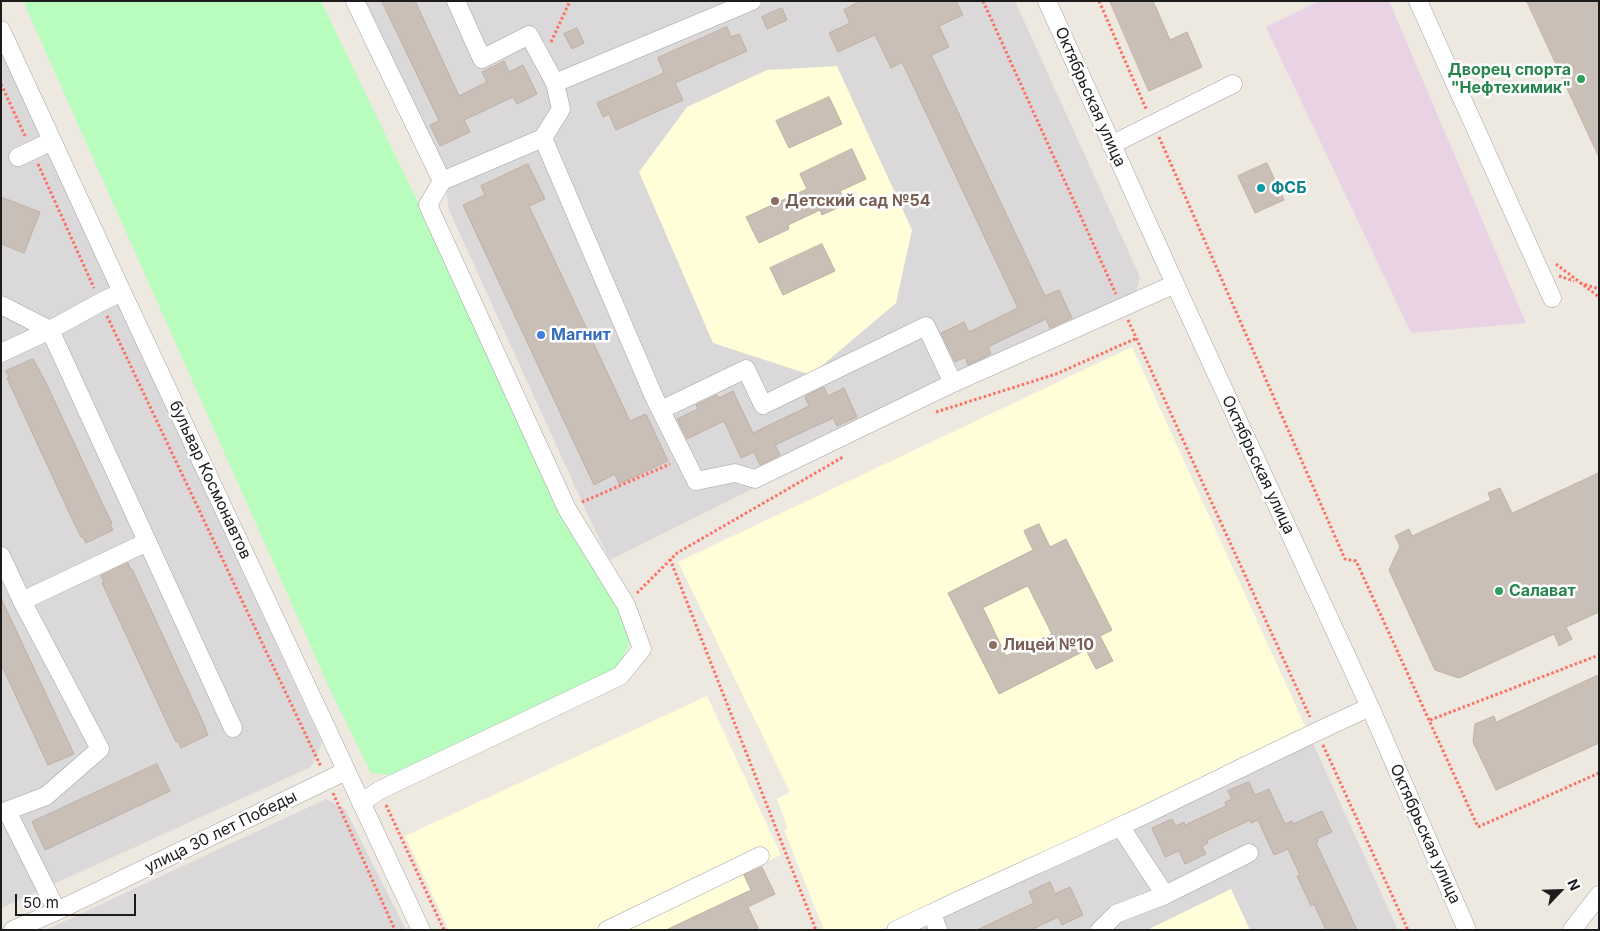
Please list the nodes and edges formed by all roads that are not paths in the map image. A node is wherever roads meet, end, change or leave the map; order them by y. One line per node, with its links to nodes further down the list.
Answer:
1 (355, 1): 13 (street)
2 (456, 1): 7 (street)
3 (752, 1): 7 (street)
4 (1047, 1): 11 (street, Октябрьская улица)
5 (1418, 1): 16 (street)
6 (1, 30): 10 (street, бульвар Космонавтов)
7 (555, 83): 9 (street)
8 (1233, 84): 11 (street)
9 (543, 138): 13 (street); 21 (street)
10 (52, 141): 12 (street); 15 (street, бульвар Космонавтов)
11 (1112, 145): 14 (street, Октябрьская улица)
12 (25, 154)
13 (442, 181): 28 (street)
14 (1175, 284): 20 (street); 25 (street, Октябрьская улица)
15 (122, 292): 18 (street); 27 (street, бульвар Космонавтов)
16 (1552, 298)
17 (1, 305): 18 (street)
18 (50, 330): 19 (street); 22 (street)
19 (1, 353)
20 (953, 383): 21 (street); 21 (street)
21 (661, 410)
22 (147, 542): 24 (street); 26 (street)
23 (1, 556): 24 (street)
24 (22, 601): 29 (street)
25 (1370, 707): 30 (street); 43 (street, Октябрьская улица)
26 (233, 728)
27 (346, 771): 28 (street, бульвар Космонавтов); 35 (street, улица 30 лет Победы)
28 (362, 803): 38 (street, бульвар Космонавтов)
29 (4, 812): 35 (street)
30 (1120, 826): 33 (street); 36 (street)
31 (1249, 853): 33 (street)
32 (760, 856): 39 (street)
33 (1165, 895): 42 (street)
34 (1599, 895): 44 (street)
35 (57, 911): 37 (street, улица 30 лет Победы)
36 (932, 913): 40 (street); 41 (street)
37 (13, 930)
38 (421, 930)
39 (607, 930)
40 (896, 930)
41 (938, 930)
42 (1100, 930)
43 (1467, 930)
44 (1572, 930)

